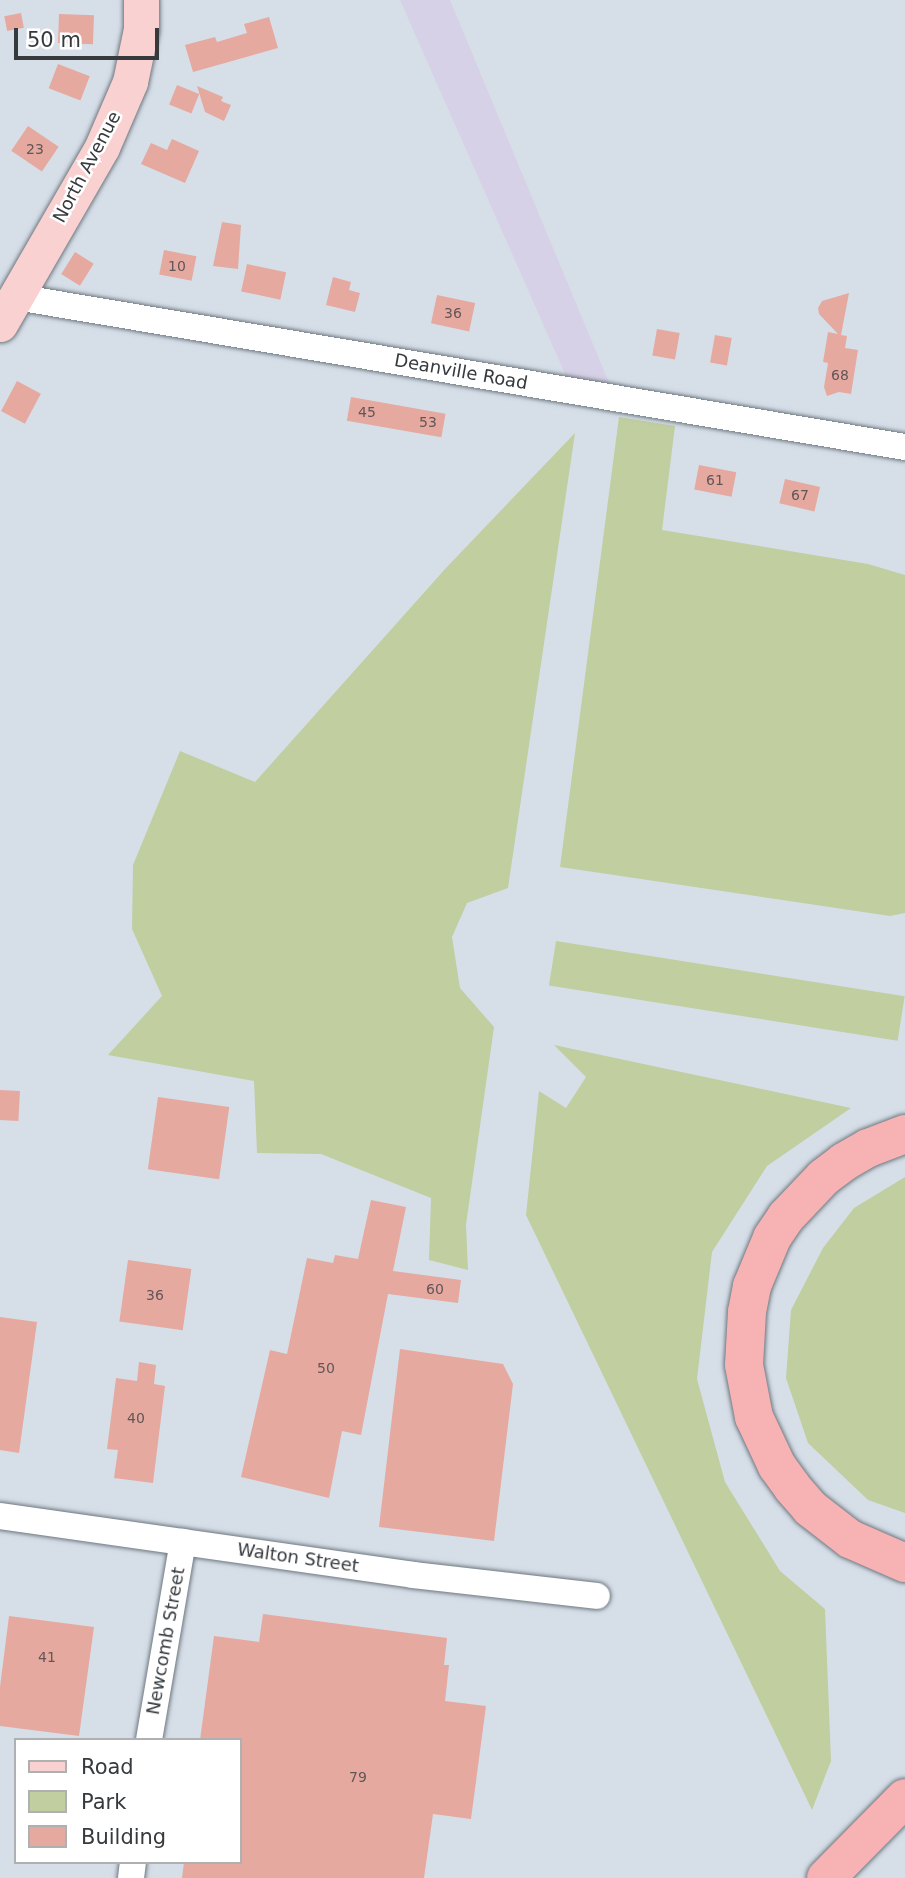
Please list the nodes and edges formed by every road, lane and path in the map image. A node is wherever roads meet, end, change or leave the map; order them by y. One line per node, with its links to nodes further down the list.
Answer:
1 (141, 0): 2 (main road, North Avenue)
2 (8, 310): 3 (street, Deanville Road)
3 (905, 447)
4 (905, 1134): 7 (highway)
5 (0, 1516): 6 (street, Walton Street)
6 (183, 1542): 8 (street, Walton Street); 9 (street, Newcomb Street)
7 (905, 1563)
8 (597, 1596)
9 (149, 1738)
10 (905, 1798): 11 (highway)
11 (826, 1878)

